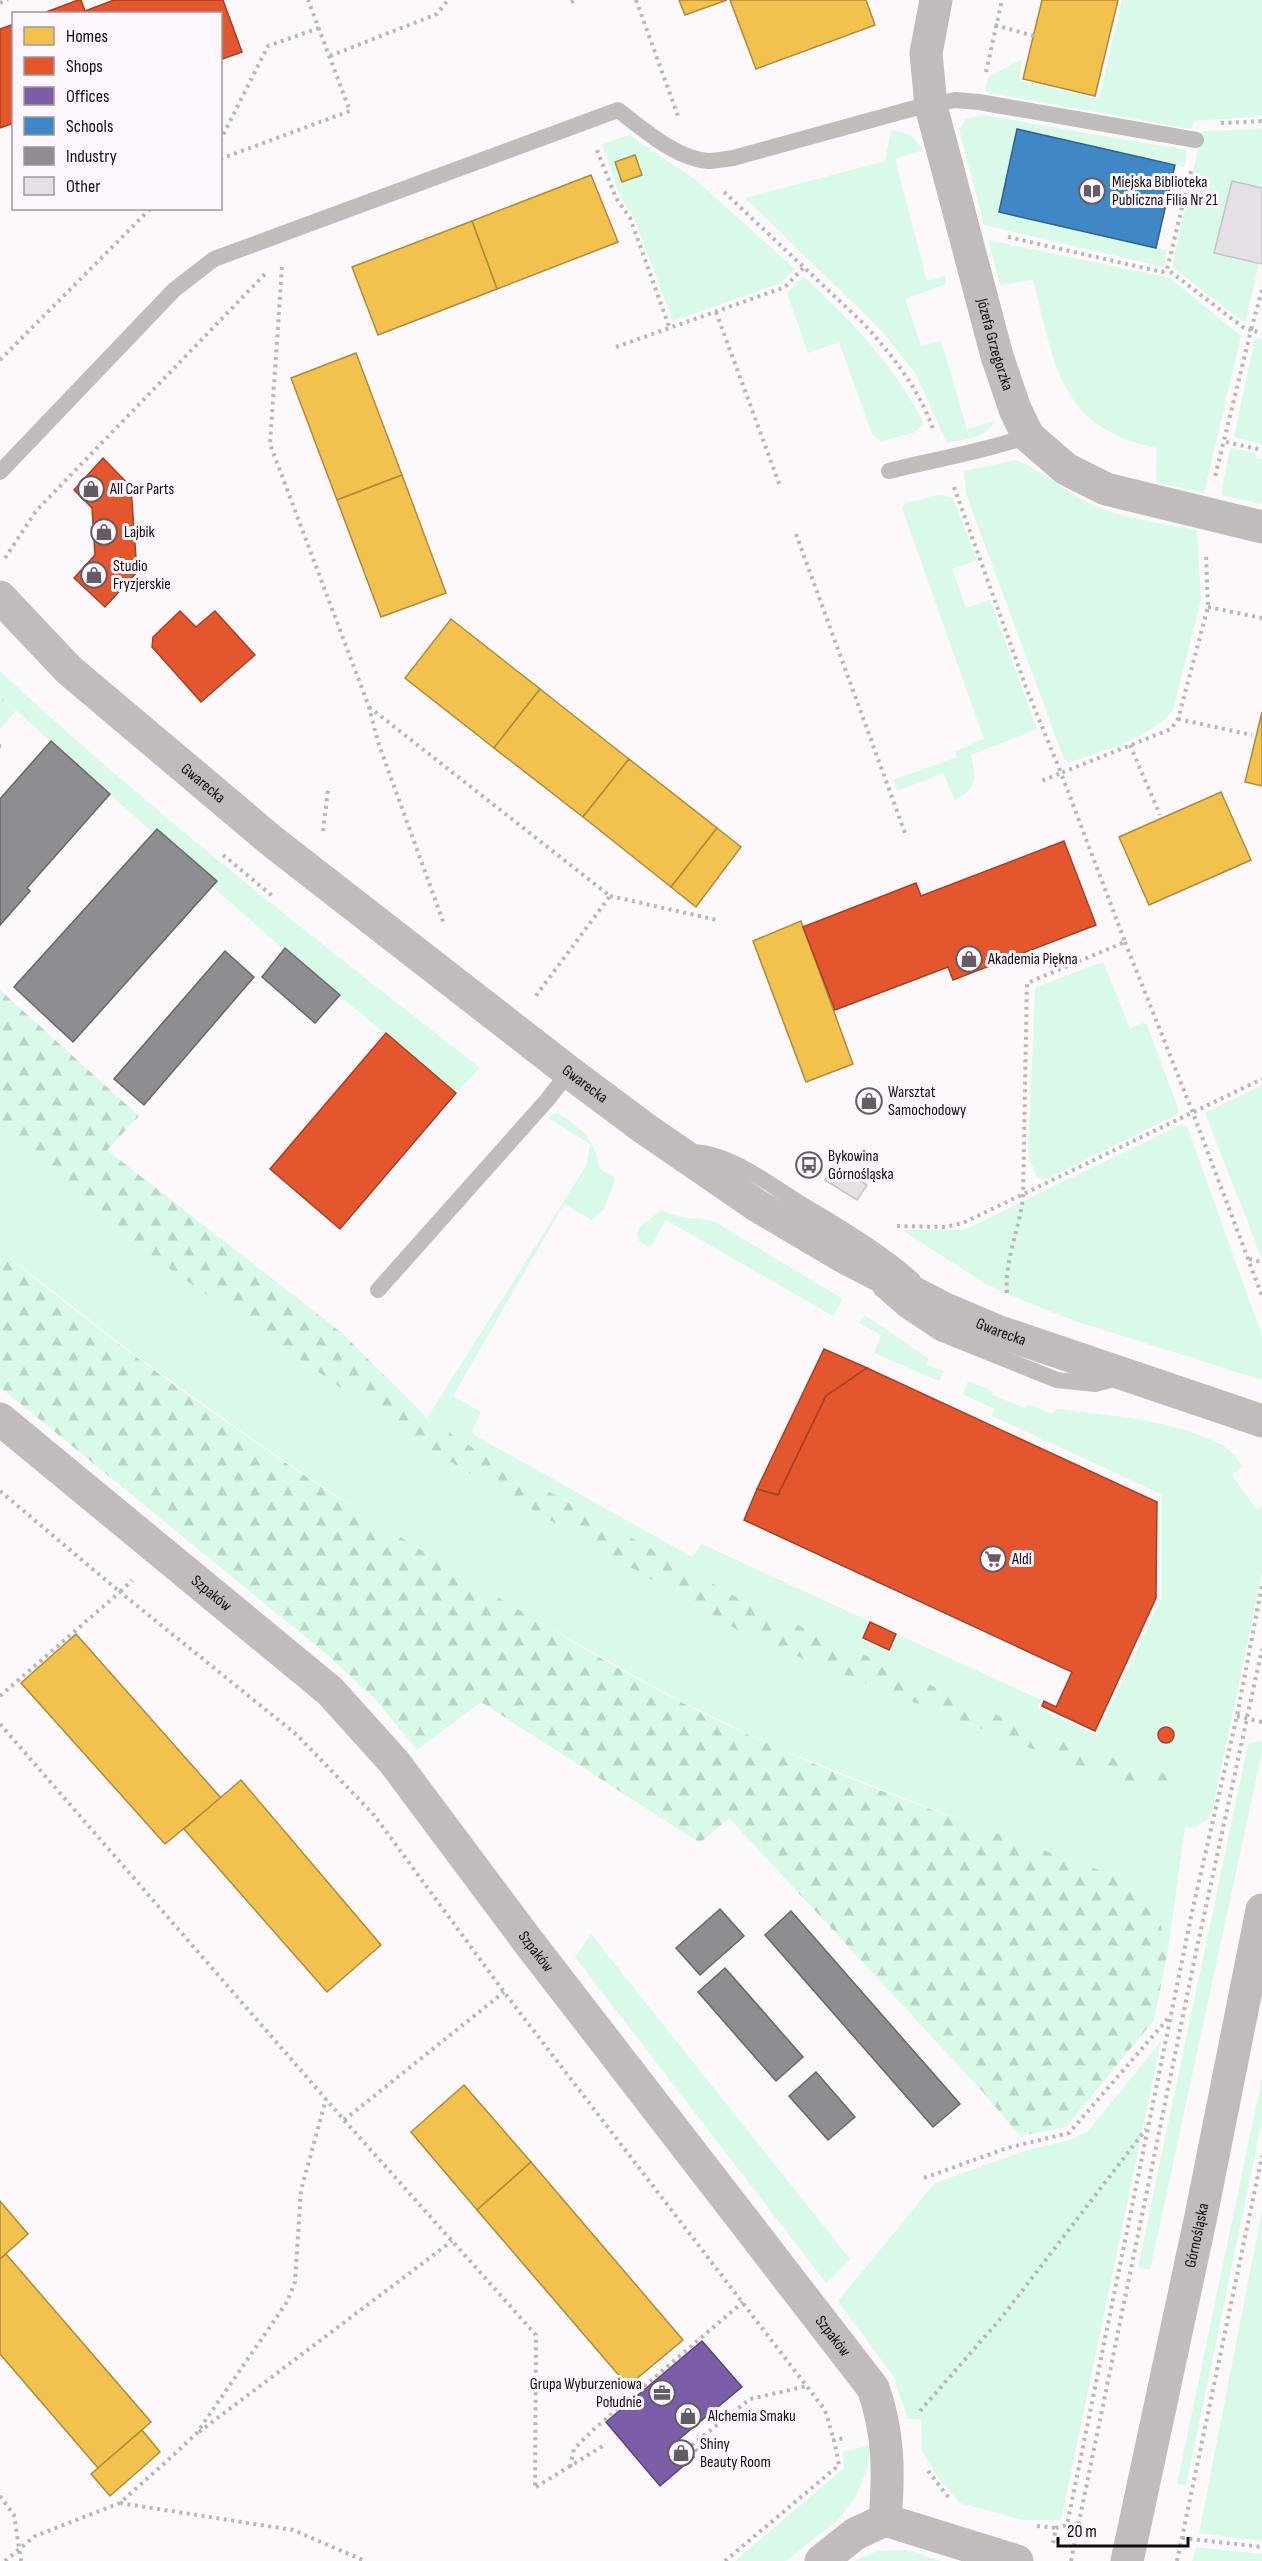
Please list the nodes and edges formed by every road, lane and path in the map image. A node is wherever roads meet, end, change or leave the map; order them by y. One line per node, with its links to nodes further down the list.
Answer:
1 (8, 0): 7 (path)
2 (308, 0): 9 (path)
3 (448, 0): 11 (path)
4 (636, 0): 14 (path)
5 (936, 0): 13 (street, Józefa Grzegorzka)
6 (1002, 0): 8 (path)
7 (0, 3)
8 (995, 25): 10 (path); 12 (path)
9 (319, 28): 11 (path); 15 (path)
10 (1034, 36)
11 (330, 56): 18 (path)
12 (979, 102): 13 (lane); 17 (lane)
13 (931, 106): 21 (street, Józefa Grzegorzka); 37 (lane)
14 (682, 125)
15 (222, 137)
16 (594, 139): 28 (path)
17 (1196, 140)
18 (222, 158)
19 (1190, 172): 24 (path)
20 (149, 210): 32 (path)
21 (963, 227): 24 (path); 33 (street, Józefa Grzegorzka)
22 (283, 255): 46 (path)
23 (803, 268): 27 (path)
24 (1167, 269): 29 (path)
25 (1262, 290): 29 (path)
26 (230, 311): 42 (path)
27 (716, 312): 28 (path); 38 (path)
28 (670, 329): 31 (path)
29 (1251, 330): 30 (path); 34 (path)
30 (1262, 333)
31 (616, 347)
32 (0, 360)
33 (1028, 436): 36 (lane); 39 (street, Józefa Grzegorzka)
34 (1226, 442): 35 (path); 39 (path)
35 (1262, 450)
36 (889, 471)
37 (0, 472)
38 (780, 486)
39 (1204, 514): 40 (street, Józefa Grzegorzka); 44 (path)
40 (1262, 527)
41 (796, 534): 53 (path)
42 (4, 559)
43 (0, 597): 59 (street, Gwarecka)
44 (1208, 607): 45 (path); 47 (path)
45 (1262, 618)
46 (369, 707): 54 (path); 56 (path)
47 (1179, 719): 48 (path); 49 (path)
48 (1252, 735)
49 (1130, 745): 50 (path); 52 (path)
50 (1061, 773): 51 (path); 57 (path)
51 (1039, 782)
52 (1160, 815)
53 (905, 832)
54 (610, 896): 55 (path); 58 (path)
55 (717, 920)
56 (446, 928)
57 (1125, 942): 61 (path); 63 (path)
58 (534, 998)
59 (569, 1072): 62 (street, Gwarecka); 68 (lane)
60 (1262, 1079): 61 (path)
61 (1194, 1113): 63 (path); 66 (path)
62 (676, 1150): 65 (street, Gwarecka); 71 (lane)
63 (1023, 1196): 64 (path); 70 (path)
64 (894, 1226)
65 (844, 1257): 71 (street, Gwarecka); 72 (lane)
66 (1248, 1259): 67 (path); 69 (path)
67 (1262, 1262)
68 (378, 1290)
69 (1262, 1296)
70 (1008, 1303)
71 (945, 1309): 72 (street, Gwarecka)
72 (1130, 1375): 74 (street, Gwarecka)
73 (0, 1419): 76 (street, Szpaków)
74 (1262, 1421)
75 (0, 1491): 78 (path)
76 (161, 1551): 78 (path); 97 (street, Szpaków)
77 (1262, 1585): 81 (path)
78 (120, 1592): 80 (path); 87 (path)
79 (1262, 1649): 82 (path)
80 (0, 1696)
81 (1237, 1716): 82 (path); 88 (path)
82 (1248, 1719): 83 (path); 120 (path)
83 (1262, 1722)
84 (0, 1724): 89 (path)
85 (1262, 1910): 86 (street, Górnośląska)
86 (1257, 1957): 121 (street, Górnośląska)
87 (504, 1992): 90 (path); 95 (path)
88 (1172, 2015): 91 (path); 93 (path)
89 (326, 2099): 90 (path); 98 (path)
90 (344, 2120): 94 (path)
91 (1148, 2126): 97 (path); 109 (path)
92 (1262, 2156): 110 (path)
93 (924, 2178)
94 (452, 2241): 98 (path); 103 (path)
95 (743, 2302): 96 (path); 103 (path)
96 (807, 2386): 99 (path); 101 (path)
97 (886, 2432): 99 (path); 107 (street, Szpaków)
98 (196, 2434): 105 (path)
99 (834, 2440): 117 (path)
100 (606, 2444): 103 (path)
101 (702, 2457)
102 (924, 2464): 106 (path)
103 (570, 2467)
104 (0, 2496): 112 (path)
105 (120, 2503): 112 (path); 116 (path)
106 (955, 2506)
107 (885, 2520): 118 (street); 119 (street)
108 (1034, 2526): 109 (path)
109 (1056, 2528): 113 (path)
110 (1182, 2538): 111 (path); 122 (path)
111 (1262, 2547)
112 (19, 2550): 114 (path); 115 (path)
113 (1052, 2550)
114 (5, 2561)
115 (21, 2561)
116 (365, 2561)
117 (725, 2561)
118 (821, 2561)
119 (1017, 2561)
120 (1071, 2561)
121 (1127, 2561)
122 (1177, 2561)

